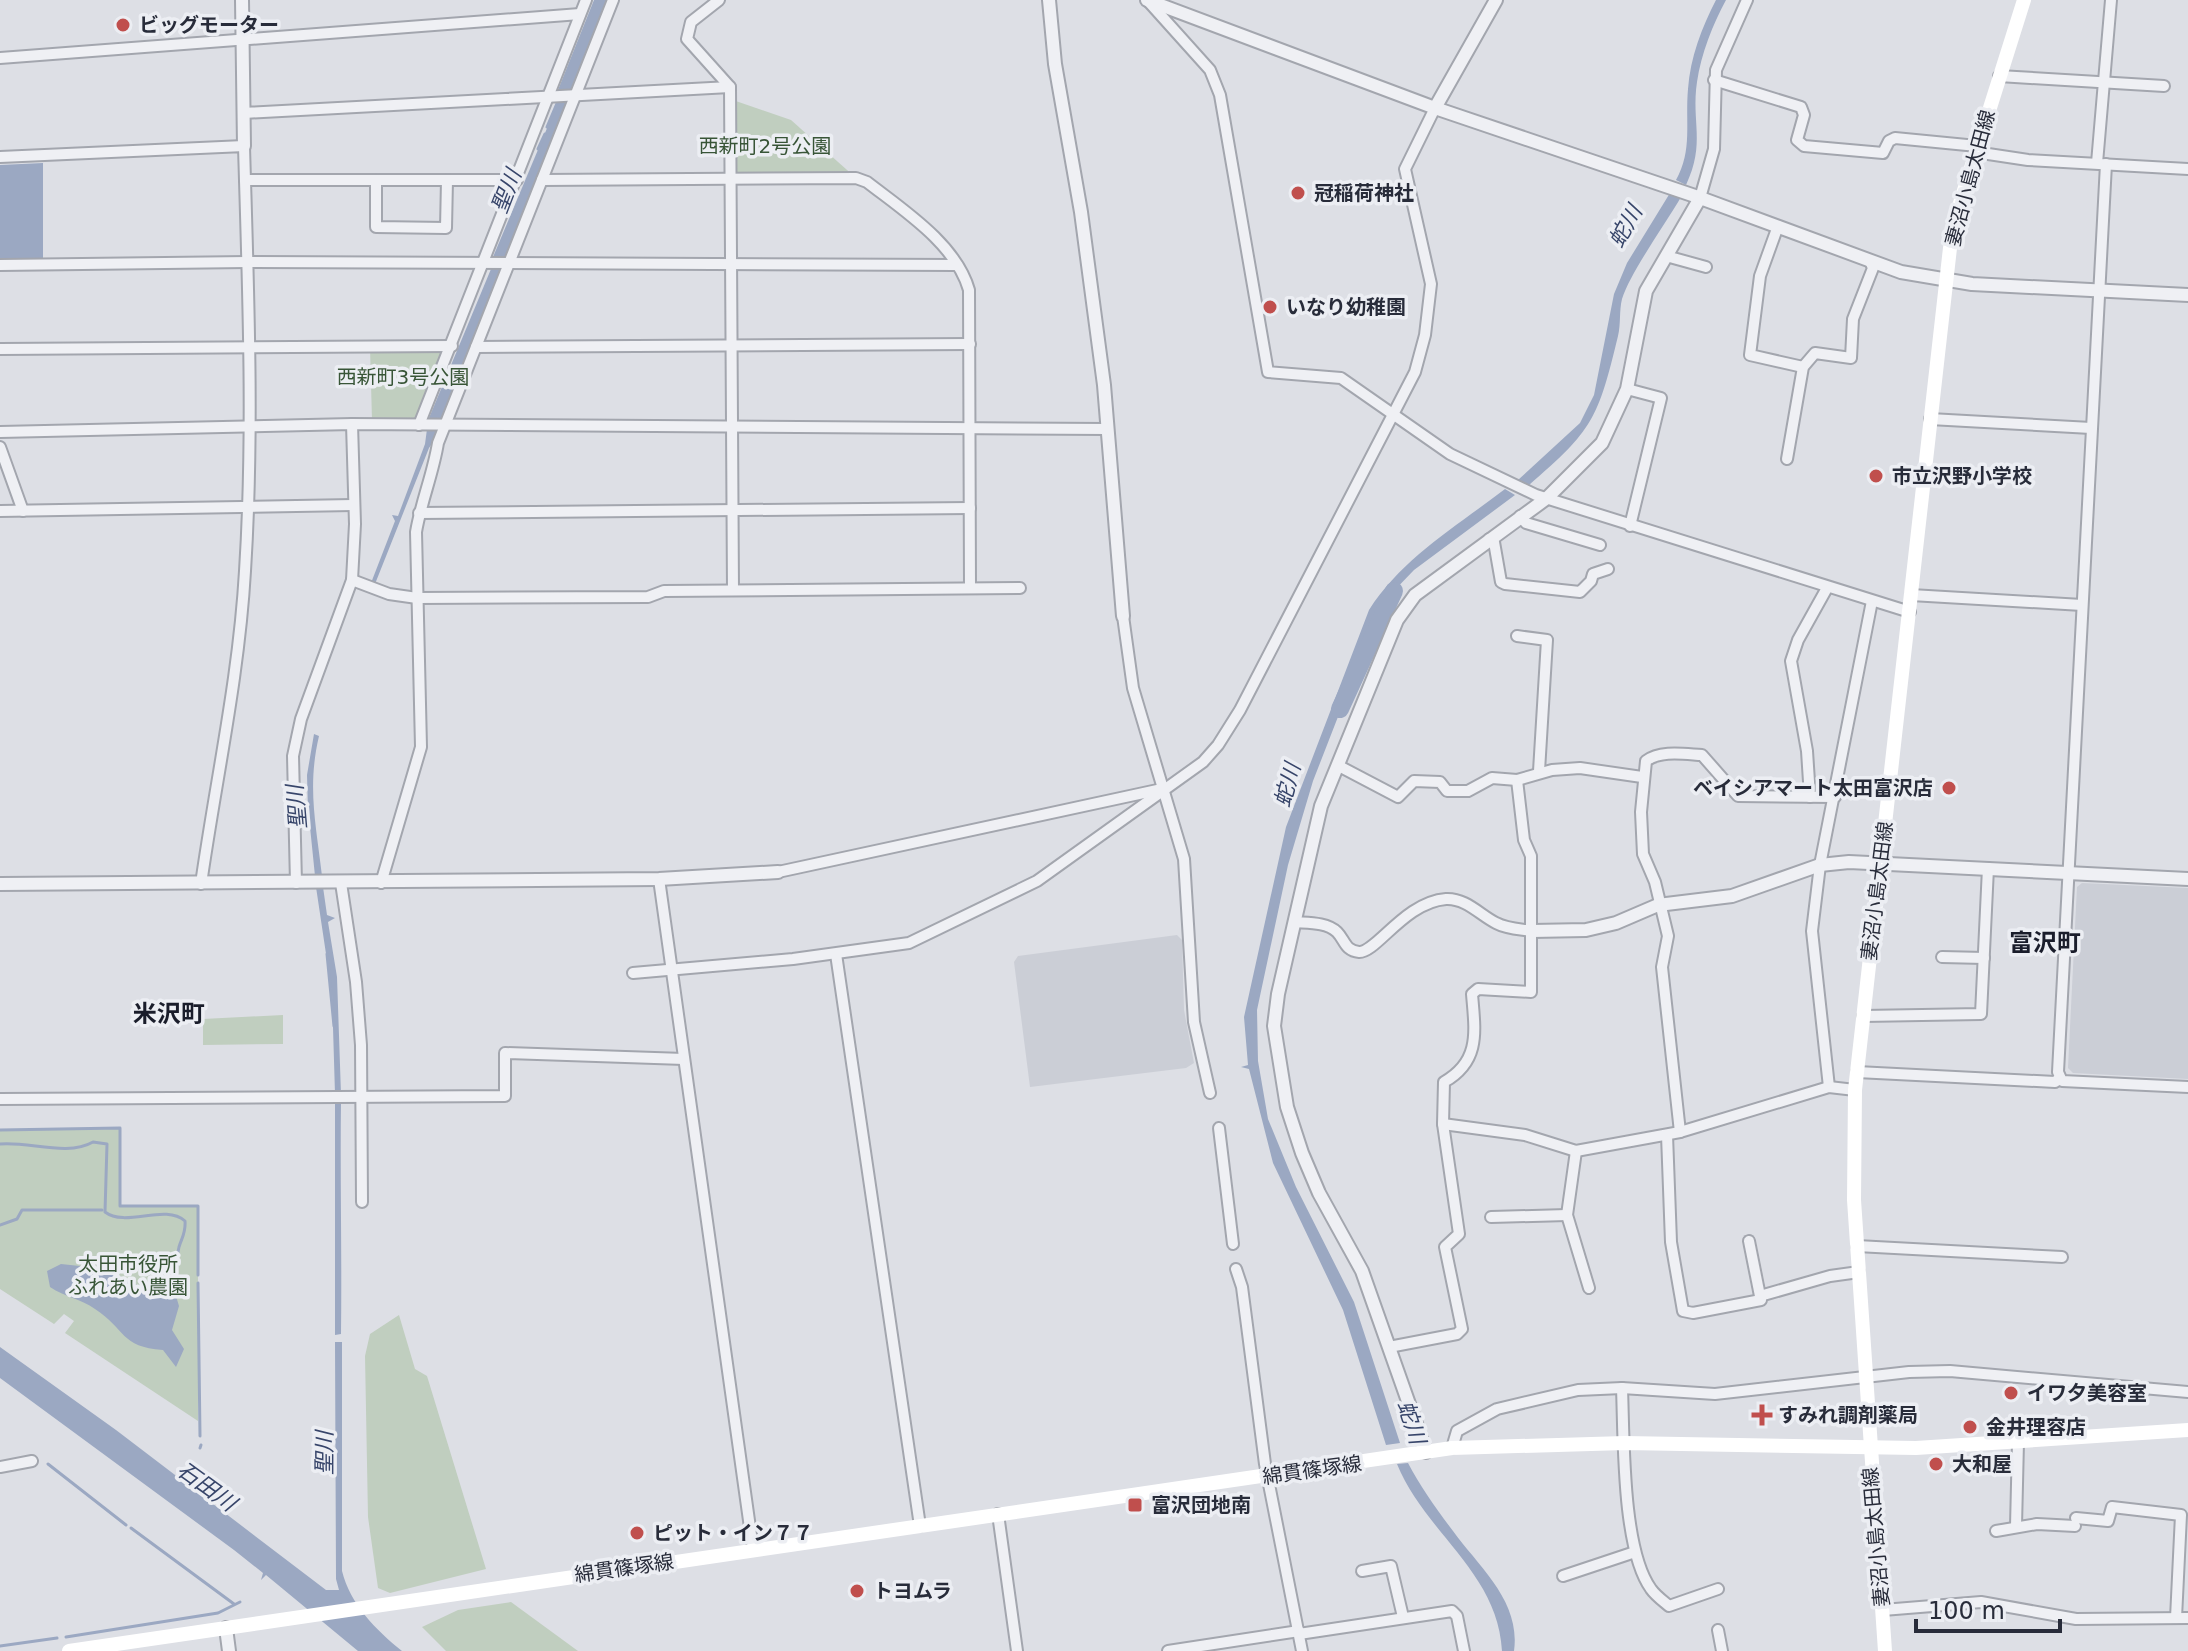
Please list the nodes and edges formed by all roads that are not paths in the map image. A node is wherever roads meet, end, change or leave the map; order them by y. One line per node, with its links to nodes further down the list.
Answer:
1 (242, 0): 12 (street)
2 (586, 0): 11 (street)
3 (613, 0): 19 (street)
4 (719, 0): 18 (street)
5 (1049, 0): 64 (street)
6 (1148, 0): 21 (street); 56 (street)
7 (1496, 0): 21 (street)
8 (1747, 0): 15 (street)
9 (2024, 0): 14 (main road, 妻沼小島太田線)
10 (2111, 0): 16 (street)
11 (580, 14): 12 (street); 20 (street)
12 (243, 39): 13 (street); 22 (street)
13 (0, 58)
14 (1999, 76): 16 (street); 24 (main road, 妻沼小島太田線)
15 (1714, 80): 24 (street); 34 (street)
16 (2104, 82): 17 (street); 26 (street)
17 (2164, 86)
18 (730, 87): 19 (street); 33 (street)
19 (573, 96): 20 (street); 32 (street)
20 (551, 98): 22 (street); 31 (street)
21 (1435, 108): 34 (street); 56 (street)
22 (244, 113): 23 (street)
23 (244, 146): 25 (street); 28 (street)
24 (1976, 149): 26 (street); 45 (main road, 妻沼小島太田線)
25 (0, 157)
26 (2102, 164): 27 (street); 46 (street)
27 (2188, 169)
28 (245, 180): 29 (street); 38 (street)
29 (376, 180): 30 (street); 30 (street)
30 (447, 180): 31 (street)
31 (517, 180): 40 (street)
32 (542, 180): 33 (street); 41 (street)
33 (731, 180): 39 (street); 43 (street)
34 (1698, 197): 35 (street); 36 (street)
35 (1778, 226): 37 (street); 54 (street)
36 (1666, 256): 44 (street); 55 (street)
37 (1870, 261): 45 (street); 54 (street)
38 (247, 262): 40 (street); 42 (street); 51 (street)
39 (731, 263): 41 (street); 43 (street); 50 (street)
40 (486, 264): 41 (street); 49 (street)
41 (507, 264): 52 (street)
42 (0, 265)
43 (957, 265): 48 (street)
44 (1706, 267)
45 (1946, 281): 46 (street); 57 (main road, 妻沼小島太田線)
46 (2098, 290): 47 (street); 63 (street)
47 (2188, 295)
48 (970, 344): 50 (street); 65 (street)
49 (452, 346): 51 (street); 61 (street)
50 (732, 346): 52 (street); 62 (street)
51 (249, 347): 53 (street); 60 (street)
52 (476, 347): 59 (street)
53 (0, 349)
54 (1803, 367): 68 (street)
55 (1627, 389): 69 (street); 78 (street)
56 (1393, 413): 69 (street); 98 (street)
57 (1930, 419): 63 (street); 87 (main road, 妻沼小島太田線)
58 (352, 424): 60 (street); 61 (street); 71 (street)
59 (444, 424): 61 (street); 62 (street); 76 (street)
60 (248, 425): 66 (street); 70 (street)
61 (424, 425)
62 (732, 426): 65 (street); 72 (street)
63 (2091, 428): 90 (street)
64 (1108, 429): 65 (street); 92 (street)
65 (971, 430): 73 (street)
66 (0, 432)
67 (0, 447): 75 (street)
68 (1787, 459)
69 (1542, 496): 77 (street); 78 (street)
70 (247, 505): 71 (street); 75 (street); 112 (street)
71 (353, 505): 82 (street)
72 (732, 508): 73 (street); 76 (street); 86 (street)
73 (970, 508): 83 (street)
74 (0, 511): 75 (street)
75 (23, 511)
76 (419, 513): 88 (street)
77 (1520, 516): 79 (street); 80 (street)
78 (1630, 526): 85 (street)
79 (1489, 539): 81 (street); 94 (street)
80 (1600, 545)
81 (1608, 569)
82 (356, 581): 88 (street); 108 (street)
83 (970, 588): 84 (street); 86 (street)
84 (1020, 588)
85 (1827, 588): 89 (street); 99 (street)
86 (733, 590): 88 (street)
87 (1911, 595): 90 (street); 91 (main road, 妻沼小島太田線)
88 (417, 598): 110 (street)
89 (1872, 601): 91 (street); 100 (street)
90 (2082, 605): 105 (street)
91 (1910, 612): 101 (main road, 妻沼小島太田線)
92 (1123, 616): 98 (street)
93 (1517, 636): 95 (street)
94 (1339, 766): 97 (street); 114 (street)
95 (1539, 771): 96 (street); 97 (street)
96 (1642, 777): 99 (street); 113 (street)
97 (1517, 780): 115 (street)
98 (1164, 788): 104 (street); 116 (street); 128 (street)
99 (1810, 797): 100 (street)
100 (1835, 797): 102 (street)
101 (1881, 862): 102 (street); 103 (street); 121 (main road, 妻沼小島太田線)
102 (1820, 865): 113 (street); 125 (street)
103 (1988, 868): 105 (street); 118 (street)
104 (778, 872): 106 (street)
105 (2068, 873): 107 (street); 124 (street)
106 (659, 879): 110 (street); 119 (street)
107 (2188, 879)
108 (299, 883): 109 (street); 112 (street)
109 (338, 883): 110 (street); 129 (street)
110 (381, 883)
111 (0, 884): 112 (street)
112 (201, 884)
113 (1658, 905): 115 (street); 133 (street)
114 (1295, 922): 115 (street); 147 (street)
115 (1532, 931): 131 (street)
116 (836, 954): 119 (street); 161 (street)
117 (1942, 957): 118 (street)
118 (1984, 958): 121 (street)
119 (672, 970): 120 (street); 122 (street)
120 (633, 973)
121 (1863, 1016): 123 (main road, 妻沼小島太田線)
122 (684, 1059): 129 (street); 164 (street)
123 (1857, 1072): 124 (street); 127 (main road, 妻沼小島太田線)
124 (2060, 1078): 126 (street)
125 (1829, 1087): 127 (street); 133 (street)
126 (2188, 1087)
127 (1855, 1090): 141 (main road, 妻沼小島太田線)
128 (1210, 1093)
129 (359, 1097): 130 (street); 136 (street)
130 (0, 1099)
131 (1443, 1124): 135 (street); 147 (street)
132 (1219, 1128): 140 (street)
133 (1680, 1132): 134 (street)
134 (1667, 1135): 135 (street); 146 (street)
135 (1576, 1151): 137 (street)
136 (362, 1202)
137 (1567, 1215): 138 (street); 145 (street)
138 (1491, 1217)
139 (1749, 1241): 146 (street)
140 (1233, 1244)
141 (1857, 1246): 142 (street); 144 (main road, 妻沼小島太田線)
142 (2062, 1257)
143 (1236, 1269): 159 (street)
144 (1859, 1272): 146 (street); 148 (main road, 妻沼小島太田線)
145 (1589, 1288)
146 (1760, 1296)
147 (1389, 1347): 156 (street)
148 (1865, 1379): 149 (street); 150 (street); 155 (main road, 妻沼小島太田線)
149 (1622, 1388): 153 (street); 154 (street)
150 (2188, 1392)
151 (2188, 1430): 152 (main road, 綿貫篠塚線)
152 (2018, 1442): 155 (main road, 綿貫篠塚線); 162 (street)
153 (1625, 1443): 154 (main road, 綿貫篠塚線); 155 (main road, 綿貫篠塚線); 165 (street)
154 (1452, 1448): 156 (main road, 綿貫篠塚線)
155 (1869, 1448): 169 (main road, 妻沼小島太田線)
156 (1421, 1452): 159 (main road, 綿貫篠塚線)
157 (32, 1461): 158 (street)
158 (0, 1467)
159 (1268, 1476): 160 (main road, 綿貫篠塚線); 175 (street)
160 (998, 1514): 161 (main road, 綿貫篠塚線); 178 (street)
161 (920, 1526): 164 (main road, 綿貫篠塚線)
162 (2016, 1526): 163 (street); 171 (street)
163 (1996, 1531)
164 (753, 1549): 173 (main road, 綿貫篠塚線)
165 (1635, 1552): 167 (street); 168 (street)
166 (1362, 1571): 170 (street)
167 (1563, 1576)
168 (1718, 1589)
169 (1883, 1610): 171 (street); 183 (main road, 妻沼小島太田線)
170 (1403, 1617): 175 (street); 181 (street)
171 (2176, 1618): 172 (street)
172 (2188, 1618)
173 (226, 1628): 176 (main road, 綿貫篠塚線); 177 (street)
174 (1718, 1630): 182 (street)
175 (1299, 1632): 179 (street); 180 (street)
176 (69, 1651)
177 (229, 1651)
178 (1017, 1651)
179 (1168, 1651)
180 (1302, 1651)
181 (1464, 1651)
182 (1722, 1651)
183 (1885, 1651)

